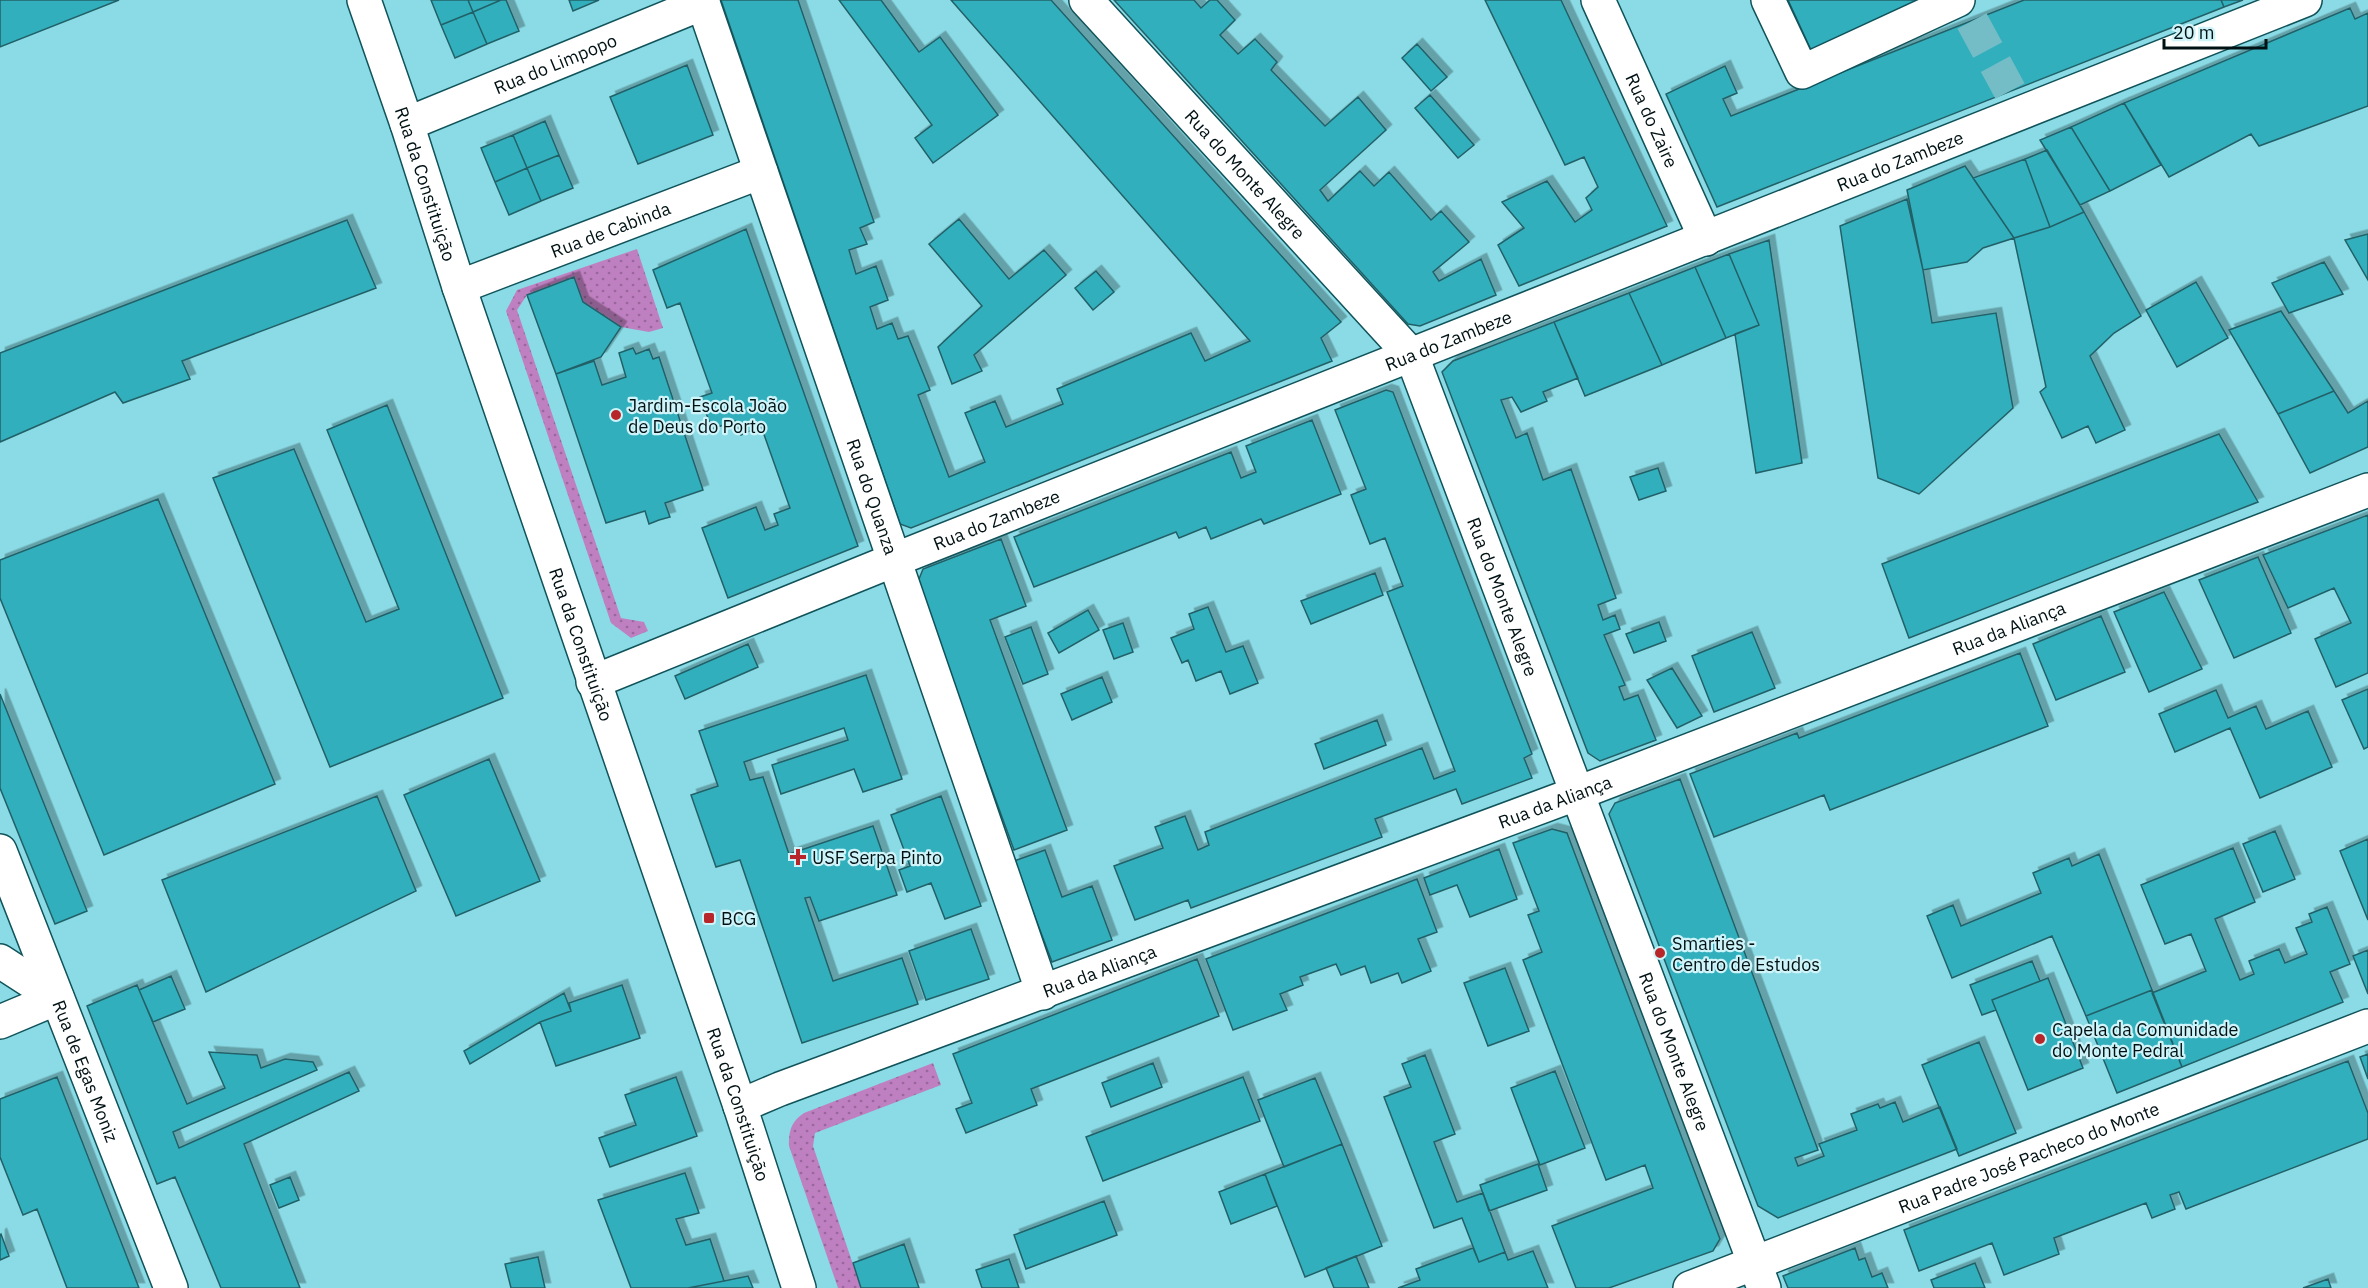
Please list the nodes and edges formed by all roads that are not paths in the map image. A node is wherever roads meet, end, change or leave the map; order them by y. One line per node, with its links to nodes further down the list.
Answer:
1 (364, 0): 8 (street, Rua da Constituição)
2 (1086, 0): 12 (street, Rua do Monte Alegre)
3 (1598, 0): 10 (street, Rua do Zaire)
4 (1768, 0): 7 (street)
5 (2305, 0): 10 (street, Rua do Zambeze)
6 (702, 2): 8 (street, Rua do Limpopo); 9 (street, Rua do Quanza)
7 (1964, 7)
8 (407, 124): 11 (street, Rua da Constituição)
9 (761, 172): 11 (street, Rua de Cabinda); 14 (street, Rua do Quanza)
10 (1706, 239): 12 (street, Rua do Zambeze)
11 (459, 287): 15 (street, Rua da Constituição)
12 (1412, 356): 14 (street, Rua do Zambeze); 16 (street, Rua do Monte Alegre)
13 (2368, 490): 16 (street, Rua da Aliança)
14 (894, 560): 15 (street, Rua do Zambeze); 19 (street, Rua do Quanza)
15 (593, 682): 23 (street, Rua da Constituição)
16 (1578, 793): 19 (street, Rua da Aliança); 24 (street, Rua do Monte Alegre)
17 (0, 851): 20 (street, Rua de Egas Moniz)
18 (0, 961): 20 (street)
19 (1043, 993): 23 (street, Rua da Aliança)
20 (57, 998): 21 (street); 25 (street, Rua de Egas Moniz)
21 (0, 1022)
22 (2368, 1026): 24 (street, Rua Padre José Pacheco do Monte)
23 (740, 1106): 26 (street, Rua da Constituição)
24 (1759, 1276): 27 (street, Rua Padre José Pacheco do Monte)
25 (171, 1288)
26 (799, 1288)
27 (1690, 1288)

